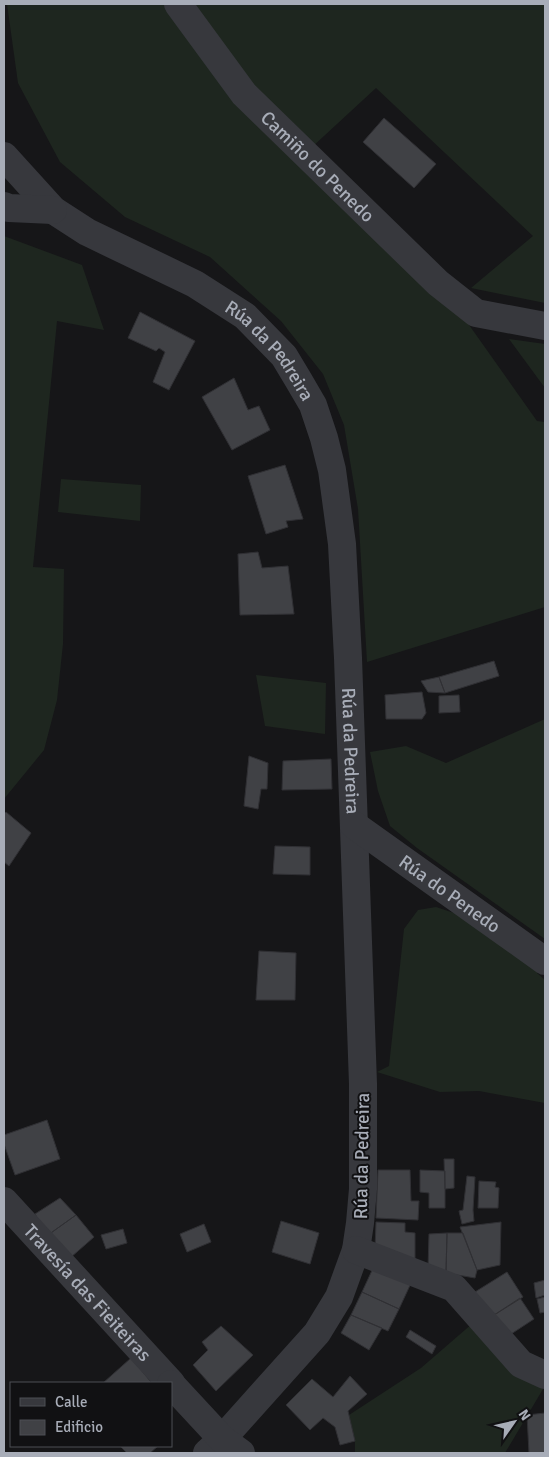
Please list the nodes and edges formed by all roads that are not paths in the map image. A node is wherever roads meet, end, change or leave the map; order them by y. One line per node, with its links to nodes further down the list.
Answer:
1 (178, 4): 5 (street, Camiño do Penedo)
2 (4, 156): 4 (street, Rúa da Pedreira)
3 (4, 206): 4 (street)
4 (53, 210): 6 (street, Rúa da Pedreira)
5 (545, 326)
6 (354, 825): 7 (street, Rúa do Penedo); 9 (street, Rúa da Pedreira)
7 (545, 961)
8 (4, 1201): 11 (street, Travesía das Fieiteiras)
9 (356, 1250): 10 (street); 13 (street, Rúa da Pedreira)
10 (545, 1375)
11 (169, 1382)
12 (172, 1385): 13 (street, Travesía das Fieiteiras)
13 (223, 1449)

